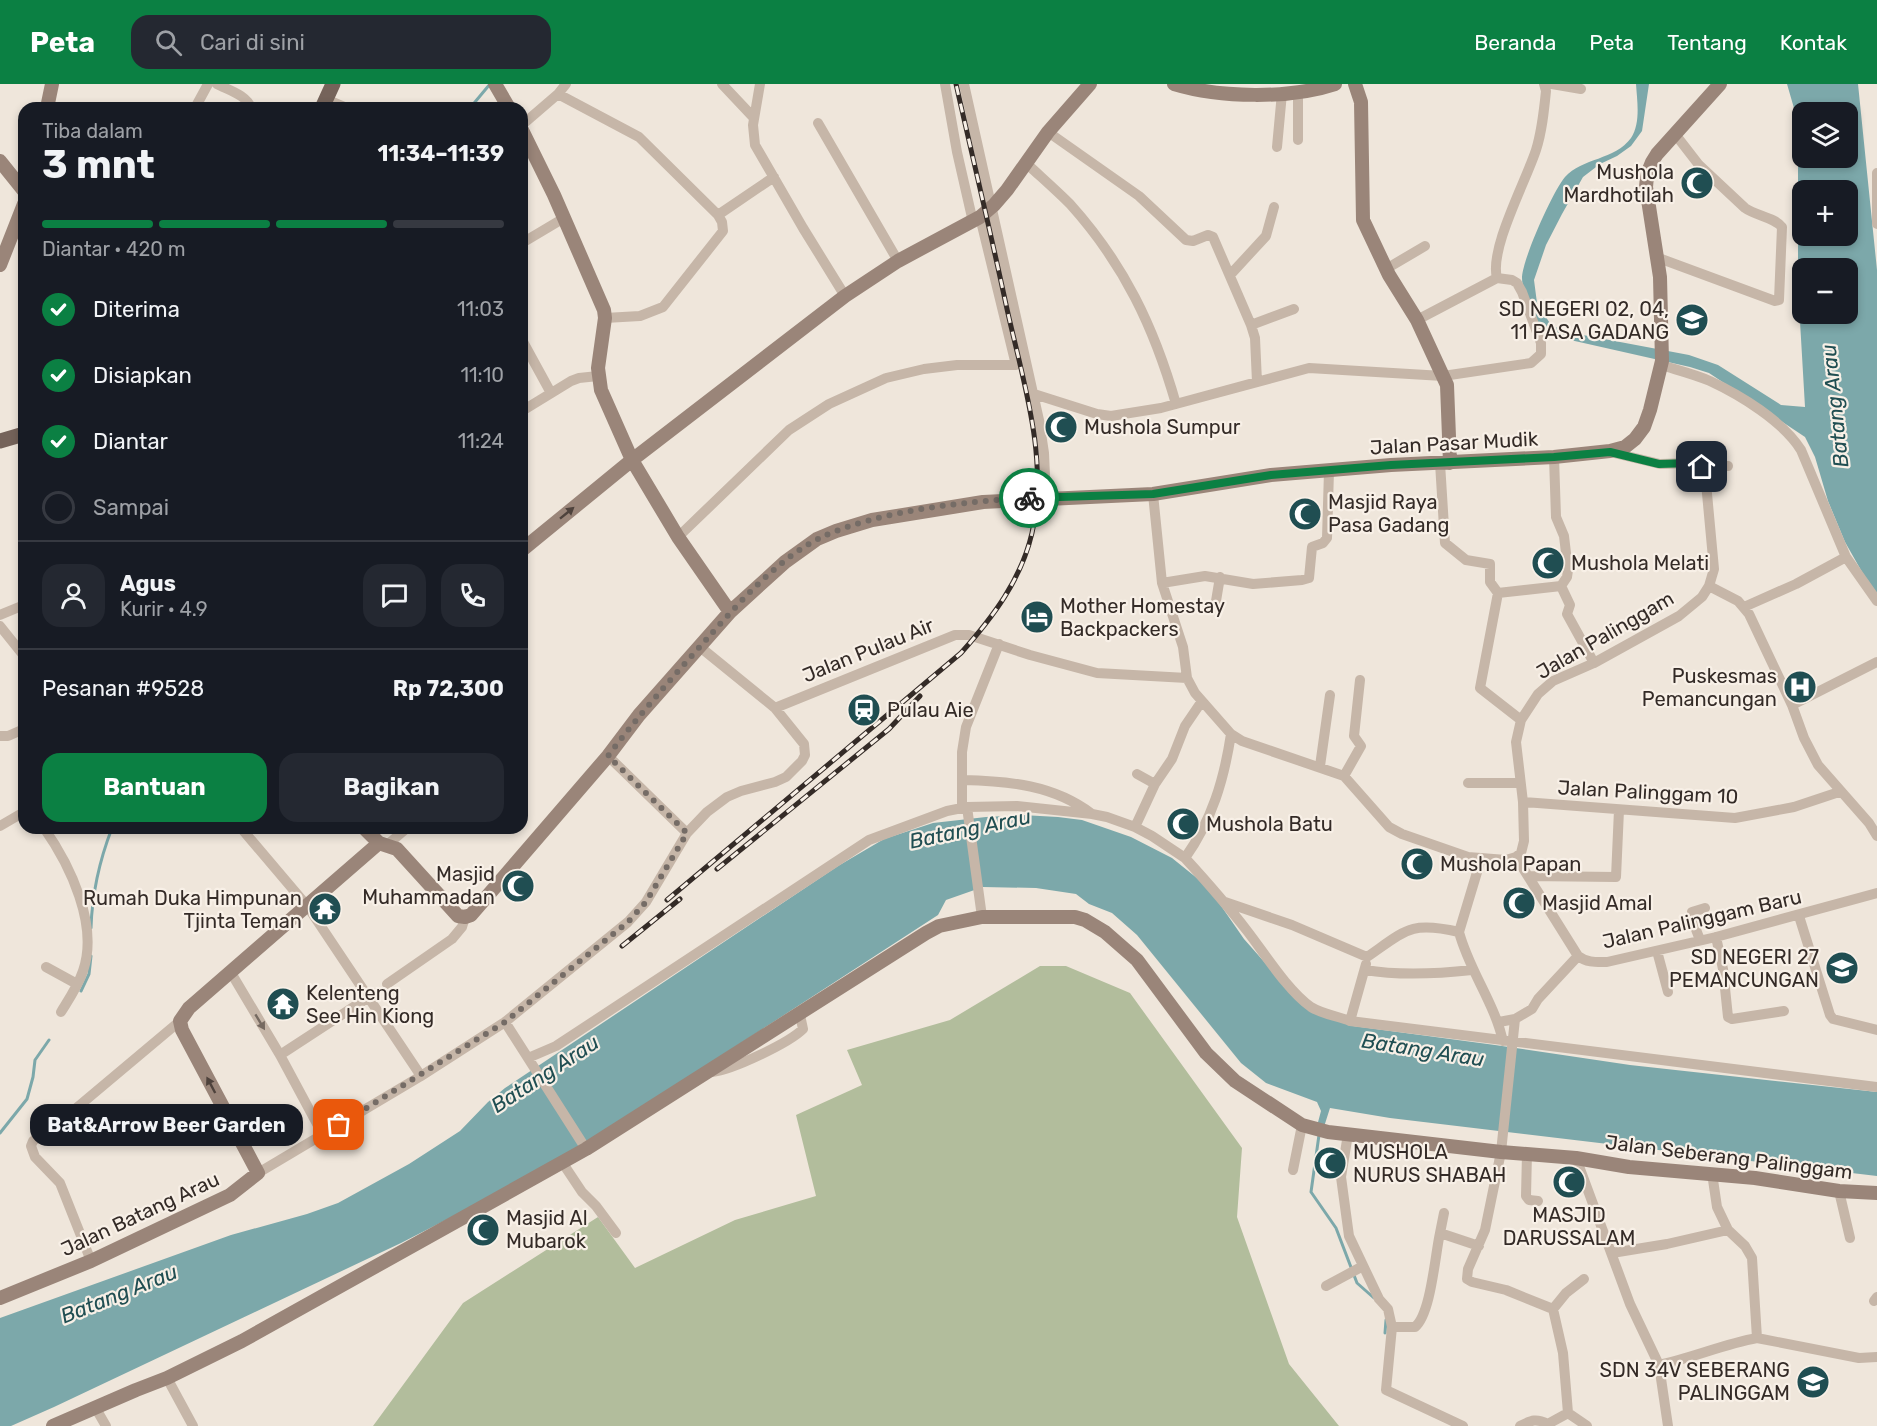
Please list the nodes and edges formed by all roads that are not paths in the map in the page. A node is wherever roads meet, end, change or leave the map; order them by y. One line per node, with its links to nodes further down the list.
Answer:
1 (52, 84): 21 (street)
2 (208, 84): 22 (street)
3 (217, 84): 23 (street)
4 (333, 84): 24 (main road)
5 (566, 84): 20 (street)
6 (722, 84): 26 (street)
7 (760, 84): 26 (street)
8 (945, 84): 44 (street)
9 (964, 84): 40 (street)
10 (1090, 84): 29 (street)
11 (1174, 84): 19 (street)
12 (1335, 84): 18 (street)
13 (1355, 84): 52 (street)
14 (1547, 84): 17 (street); 54 (street)
15 (1716, 85): 30 (street, Jalan Pasar Mudik)
16 (496, 86): 25 (street)
17 (1581, 89)
18 (1298, 91): 19 (street); 31 (street)
19 (1282, 93): 33 (street)
20 (558, 94): 27 (street); 42 (street)
21 (48, 102)
22 (198, 102)
23 (249, 102)
24 (324, 102)
25 (505, 102)
26 (754, 118): 37 (street)
27 (528, 120)
28 (818, 123): 50 (street)
29 (1048, 132): 35 (street); 53 (street)
30 (1675, 134): 49 (street, Jalan Pasar Mudik); 49 (street)
31 (1298, 140)
32 (528, 143): 43 (street)
33 (1277, 147)
34 (0, 160): 38 (street)
35 (1026, 164): 40 (street); 67 (street)
36 (1877, 173): 45 (street)
37 (774, 177): 42 (street); 55 (street)
38 (18, 183)
39 (1274, 207): 53 (street)
40 (992, 208): 44 (street); 66 (street)
41 (18, 215): 47 (street)
42 (718, 215): 57 (street)
43 (564, 218): 46 (street); 57 (street)
44 (977, 219): 50 (street); 80 (street)
45 (1877, 224)
46 (528, 239)
47 (3, 244): 51 (street)
48 (1425, 246): 52 (street)
49 (1656, 257): 61 (street, Jalan Pasar Mudik)
50 (898, 261): 55 (street)
51 (0, 265)
52 (1386, 269): 58 (street)
53 (1230, 275): 59 (street)
54 (1497, 278): 58 (street); 63 (street)
55 (845, 296): 73 (street)
56 (1294, 309): 59 (street)
57 (605, 318): 62 (street)
58 (1417, 320): 63 (street)
59 (1251, 325): 64 (street)
60 (528, 351): 65 (street)
61 (1662, 363): 71 (street, Jalan Pasar Mudik); 82 (street)
62 (598, 376): 65 (street); 73 (street)
63 (1443, 376): 64 (street); 74 (street)
64 (1257, 382): 67 (street)
65 (551, 393): 68 (street)
66 (1034, 394): 67 (street); 79 (street)
67 (1176, 404)
68 (528, 407)
69 (18, 436): 70 (main road)
70 (0, 441)
71 (1610, 452): 72 (street, Jalan Pasar Mudik); 76 (street)
72 (1554, 457): 74 (street, Jalan Pasar Mudik); 85 (street)
73 (632, 460): 80 (street); 81 (street, one-way to 73)
74 (1445, 463): 77 (street, Jalan Pasar Mudik); 87 (street)
75 (1728, 466): 76 (street)
76 (1702, 467): 86 (street)
77 (1329, 471): 78 (street, Jalan Pasar Mudik); 83 (street)
78 (1153, 494): 79 (street, Jalan Pasar Mudik); 84 (street)
79 (1046, 499): 92 (street, Jalan Pasar Mudik)
80 (678, 537): 92 (street)
81 (528, 545)
82 (1846, 557): 89 (street); 90 (street)
83 (1220, 577): 84 (street); 88 (street)
84 (1162, 583): 100 (street)
85 (1561, 586): 87 (street); 99 (street)
86 (1709, 586): 90 (street); 99 (street, Jalan Palinggam)
87 (1498, 593): 106 (street)
88 (1216, 601)
89 (1877, 601)
90 (1744, 607): 104 (street)
91 (18, 608): 93 (street)
92 (730, 612): 96 (street, Jalan Pasar Mudik)
93 (0, 615)
94 (0, 626): 97 (street)
95 (999, 644): 100 (street, Jalan Pulau Air); 105 (street, Jalan Pulau Air); 114 (street)
96 (700, 647): 105 (street, Jalan Batang Arau); 110 (street, Jalan Pasar Mudik)
97 (18, 648)
98 (1877, 662): 104 (street)
99 (1594, 663): 106 (street, Jalan Palinggam)
100 (1187, 678): 103 (street)
101 (1359, 680): 113 (street)
102 (1330, 695): 111 (street)
103 (1202, 701): 108 (street); 117 (street)
104 (1792, 705): 118 (street)
105 (775, 708): 126 (street, Jalan Batang Arau)
106 (1521, 720): 116 (street, Jalan Palinggam)
107 (18, 732): 109 (street)
108 (1231, 734): 111 (street); 134 (street)
109 (0, 736)
110 (608, 756): 126 (street); 143 (street, Jalan Pasar Mudik)
111 (1320, 766): 113 (street)
112 (1137, 774): 117 (street)
113 (1344, 776): 135 (street)
114 (963, 780): 120 (street); 122 (street)
115 (1468, 783): 116 (street)
116 (1520, 783): 119 (street, Jalan Palinggam)
117 (1155, 784): 125 (street)
118 (1839, 792): 121 (street, Jalan Palinggam 10); 131 (street)
119 (1523, 802): 121 (street, Jalan Palinggam 10); 133 (street, Jalan Palinggam)
120 (965, 810): 122 (street); 141 (street); 168 (street)
121 (1619, 810): 136 (street)
122 (1092, 814): 125 (street)
123 (18, 816): 124 (street)
124 (0, 826)
125 (1135, 827): 134 (street)
126 (687, 833): 163 (street, Jalan Batang Arau)
127 (48, 834): 154 (street)
128 (246, 834): 139 (street)
129 (371, 834): 132 (street)
130 (398, 834): 132 (street)
131 (1877, 836)
132 (383, 844): 139 (street); 143 (street)
133 (1516, 857): 135 (street); 136 (street, Jalan Palinggam Baru)
134 (1185, 858): 138 (street)
135 (1481, 859): 144 (street)
136 (1528, 876): 148 (street, Jalan Palinggam Baru)
137 (1877, 893): 142 (street, Jalan Palinggam Baru)
138 (1225, 902): 149 (street); 162 (street)
139 (308, 907): 153 (street); 157 (street)
140 (1705, 908): 146 (street)
141 (982, 914): 171 (street, Jalan Seberang Palinggam); 175 (street, Jalan Seberang Palinggam)
142 (1798, 916): 145 (street, Jalan Palinggam Baru); 165 (street)
143 (465, 917): 155 (street)
144 (1459, 932): 149 (street); 152 (street)
145 (1716, 937): 146 (street, Jalan Palinggam Baru); 158 (street)
146 (1700, 940): 147 (street, Jalan Palinggam Baru)
147 (1657, 951): 148 (street, Jalan Palinggam Baru); 156 (street)
148 (1578, 956): 160 (street)
149 (1367, 957): 151 (street)
150 (46, 967): 154 (street)
151 (1365, 970): 152 (street); 162 (street)
152 (1472, 970): 164 (street)
153 (230, 971): 161 (street); 167 (street, one-way to 167)
154 (77, 984): 159 (street)
155 (387, 984)
156 (1668, 992)
157 (372, 995): 167 (street); 169 (street)
158 (1784, 1011)
159 (61, 1012)
160 (1515, 1019): 164 (street); 166 (street)
161 (180, 1021): 180 (street, one-way to 161); 192 (street)
162 (1350, 1021): 166 (street)
163 (505, 1022): 168 (street); 169 (street, Jalan Batang Arau)
164 (1498, 1022): 166 (street)
165 (1877, 1030)
166 (1510, 1043): 170 (street); 174 (street)
167 (280, 1055): 173 (street)
168 (530, 1060): 175 (street)
169 (421, 1076): 173 (street, Jalan Batang Arau)
170 (1877, 1087)
171 (1306, 1126): 172 (street, Jalan Seberang Palinggam); 179 (street)
172 (1348, 1134): 174 (street, Jalan Seberang Palinggam); 193 (street)
173 (323, 1135): 180 (street, Jalan Batang Arau)
174 (1502, 1147): 176 (street, Jalan Seberang Palinggam); 190 (street)
175 (586, 1148): 178 (street, Jalan Seberang Palinggam)
176 (1527, 1154): 177 (street, Jalan Seberang Palinggam); 184 (street)
177 (1576, 1158): 181 (street, Jalan Seberang Palinggam); 191 (street, Jalan Seberang Palinggam)
178 (562, 1162): 187 (street); 202 (street, Jalan Seberang Palinggam)
179 (1293, 1170)
180 (258, 1173): 192 (street, Jalan Batang Arau)
181 (1712, 1173): 182 (street, Jalan Seberang Palinggam); 186 (street)
182 (1839, 1191): 183 (street, Jalan Seberang Palinggam); 189 (street)
183 (1877, 1193)
184 (1538, 1201)
185 (1444, 1213): 188 (street)
186 (1728, 1230): 191 (street); 199 (street)
187 (616, 1233)
188 (1440, 1233): 190 (street); 198 (street)
189 (1850, 1238)
190 (1479, 1246): 197 (street)
191 (1612, 1253): 201 (street, Jalan Seberang Palinggam)
192 (91, 1261): 196 (street, Jalan Batang Arau)
193 (1355, 1270): 195 (street); 198 (street)
194 (1584, 1279): 197 (street)
195 (1326, 1286)
196 (0, 1298)
197 (1553, 1309): 204 (street)
198 (1392, 1327): 208 (street)
199 (1757, 1338): 200 (street); 201 (street)
200 (1877, 1357)
201 (1659, 1365): 211 (street, Jalan Seberang Palinggam)
202 (167, 1378): 203 (street, Jalan Seberang Palinggam); 207 (street)
203 (95, 1407): 205 (street, Jalan Seberang Palinggam); 206 (street)
204 (1568, 1413): 209 (street); 210 (street)
205 (53, 1426)
206 (106, 1426)
207 (193, 1426)
208 (1463, 1426)
209 (1520, 1426)
210 (1587, 1426)
211 (1668, 1426)

